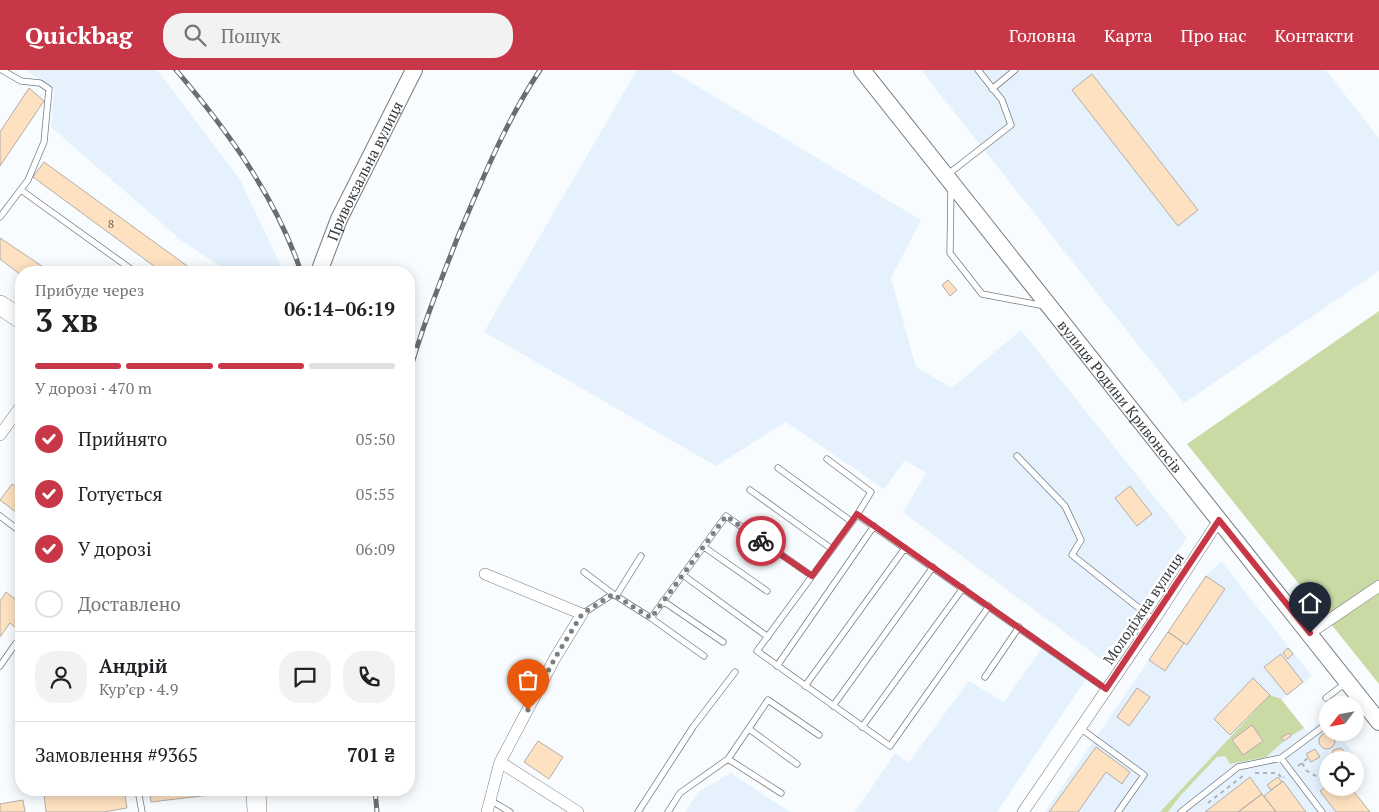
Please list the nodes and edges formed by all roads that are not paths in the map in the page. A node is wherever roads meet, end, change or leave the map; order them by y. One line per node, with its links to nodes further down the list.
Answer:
1 (2, 70): 8 (lane)
2 (414, 70): 11 (main road, Привокзальна вулиця)
3 (862, 70): 7 (main road, вулиця Родини Кривоносів)
4 (978, 70): 6 (lane)
5 (1016, 70): 6 (lane)
6 (992, 89): 7 (lane)
7 (948, 180): 13 (main road, вулиця Родини Кривоносів); 13 (lane)
8 (21, 190): 9 (lane); 10 (lane)
9 (0, 217)
10 (127, 266)
11 (321, 266)
12 (0, 305): 14 (main road)
13 (1049, 307): 23 (main road, вулиця Родини Кривоносів)
14 (15, 316)
15 (15, 414): 16 (street)
16 (0, 435)
17 (1017, 456): 44 (lane)
18 (827, 459): 21 (lane)
19 (778, 468): 24 (lane)
20 (750, 490): 29 (lane)
21 (857, 514): 24 (lane); 25 (lane)
22 (0, 516): 26 (lane)
23 (1219, 520): 44 (street, Молодіжна вулиця); 46 (main road, вулиця Родини Кривоносів)
24 (852, 522): 29 (lane)
25 (874, 526): 28 (lane); 52 (lane)
26 (15, 527)
27 (704, 547): 34 (lane); 35 (lane); 38 (lane)
28 (905, 548): 31 (lane); 56 (lane)
29 (832, 549): 35 (lane)
30 (641, 556): 39 (lane)
31 (933, 567): 37 (lane); 59 (lane)
32 (584, 572): 39 (lane)
33 (484, 574): 42 (street)
34 (683, 575): 40 (lane); 47 (lane)
35 (812, 576): 47 (lane)
36 (1379, 586): 46 (street)
37 (963, 588): 41 (lane); 61 (lane)
38 (767, 591)
39 (614, 595): 42 (lane); 43 (lane)
40 (663, 601): 43 (lane); 48 (lane)
41 (989, 606): 45 (lane); 61 (lane)
42 (582, 614): 68 (street)
43 (651, 618): 50 (lane)
44 (1154, 620): 57 (street, Молодіжна вулиця)
45 (1019, 628): 54 (lane); 57 (lane)
46 (1310, 633): 55 (main road, вулиця Родини Кривоносів)
47 (768, 637): 52 (lane)
48 (722, 642)
49 (15, 644): 51 (lane)
50 (704, 656)
51 (0, 666)
52 (777, 666): 56 (lane)
53 (735, 672): 79 (lane)
54 (985, 678)
55 (1348, 681): 58 (lane); 60 (main road, вулиця Родини Кривоносів)
56 (805, 686): 59 (lane)
57 (1106, 689): 62 (street, Молодіжна вулиця)
58 (1329, 696)
59 (833, 706): 61 (lane)
60 (1379, 722)
61 (862, 726)
62 (1080, 728): 81 (street, Молодіжна вулиця); 82 (lane)
63 (749, 729): 65 (lane); 67 (lane); 69 (lane)
64 (1319, 730): 66 (lane)
65 (819, 735)
66 (1282, 758): 83 (lane); 84 (lane)
67 (728, 759): 70 (lane); 80 (lane)
68 (500, 762): 73 (street); 78 (street)
69 (797, 764)
70 (781, 793)
71 (139, 796): 74 (lane)
72 (256, 796): 75 (main road)
73 (490, 800): 76 (street); 77 (lane)
74 (142, 812)
75 (257, 812)
76 (487, 812)
77 (510, 812)
78 (578, 812)
79 (638, 812)
80 (668, 812)
81 (1023, 812)
82 (1118, 812)
83 (1181, 812)
84 (1322, 812)

